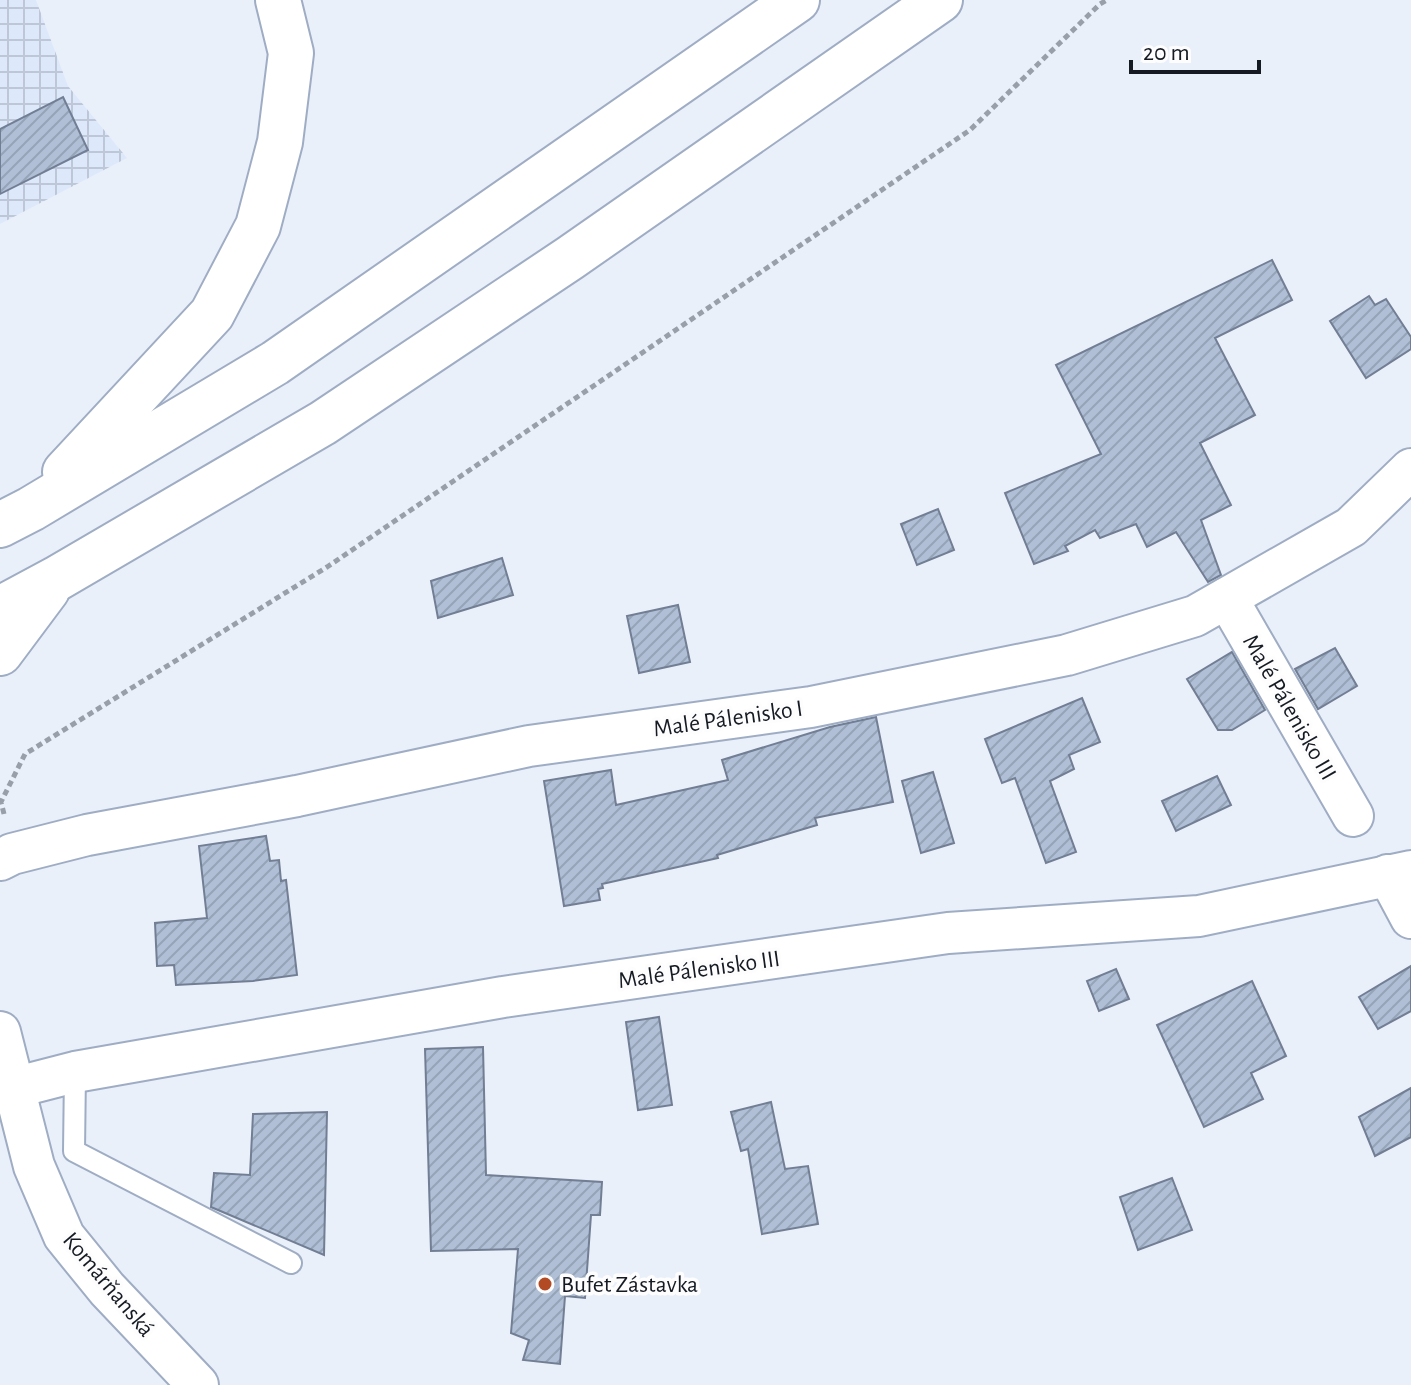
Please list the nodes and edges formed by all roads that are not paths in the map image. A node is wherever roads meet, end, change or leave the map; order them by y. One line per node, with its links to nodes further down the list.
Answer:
1 (278, 0): 5 (highway)
2 (797, 0): 5 (highway)
3 (940, 0): 6 (highway)
4 (1411, 469): 7 (street, Malé Pálenisko I)
5 (16, 517)
6 (56, 579): 8 (highway); 9 (highway)
7 (1227, 598): 10 (street, Malé Pálenisko III); 11 (street, Malé Pálenisko I)
8 (0, 609)
9 (0, 653)
10 (1353, 816)
11 (6, 857)
12 (1399, 873): 13 (street, Malé Pálenisko III); 15 (street, Malé Pálenisko III)
13 (1411, 918)
14 (0, 1032): 16 (street, Komárňanská)
15 (75, 1072): 16 (street, Malé Pálenisko III); 17 (lane)
16 (13, 1088): 18 (street, Komárňanská)
17 (291, 1263)
18 (198, 1385)

